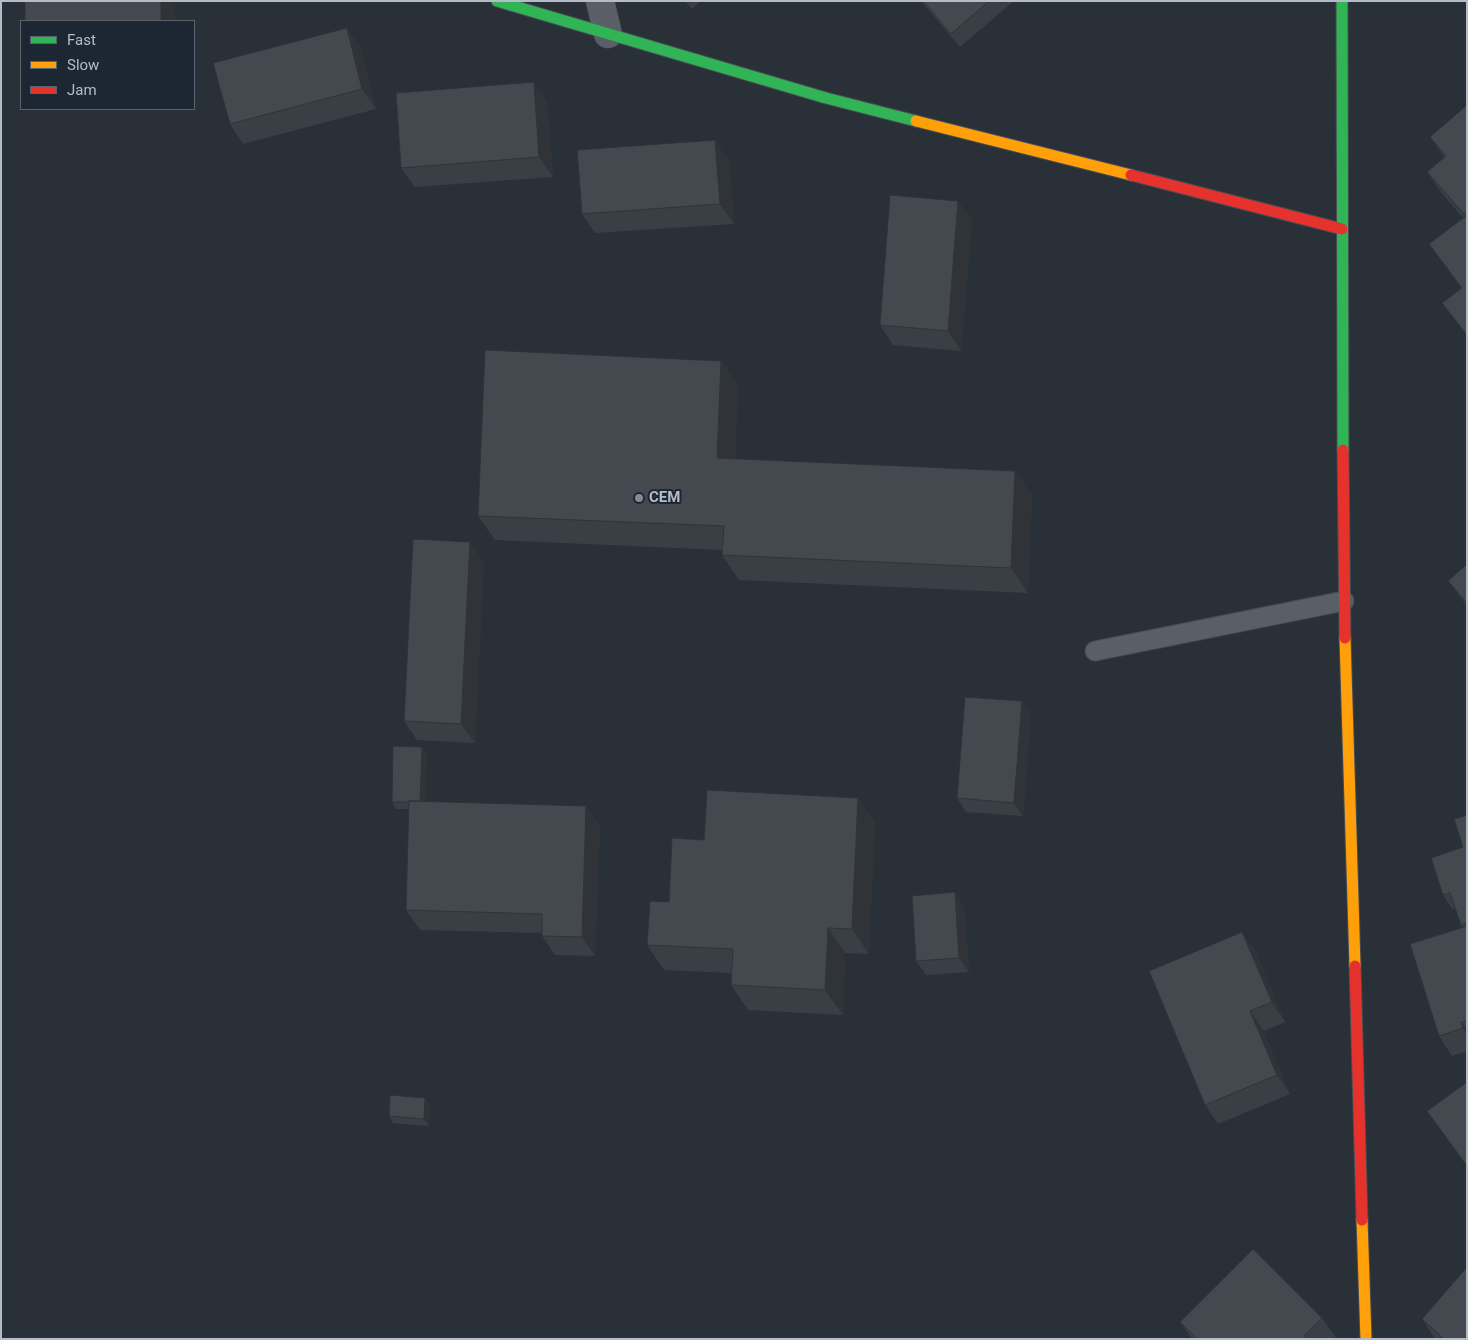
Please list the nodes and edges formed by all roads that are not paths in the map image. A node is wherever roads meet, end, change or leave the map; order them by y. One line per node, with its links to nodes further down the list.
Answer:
1 (497, 1): 4 (street)
2 (600, 1): 4 (street)
3 (1342, 1): 5 (street)
4 (608, 34): 5 (street)
5 (1342, 228): 6 (street)
6 (1344, 601): 7 (lane); 8 (street)
7 (1096, 651)
8 (1366, 1339)

